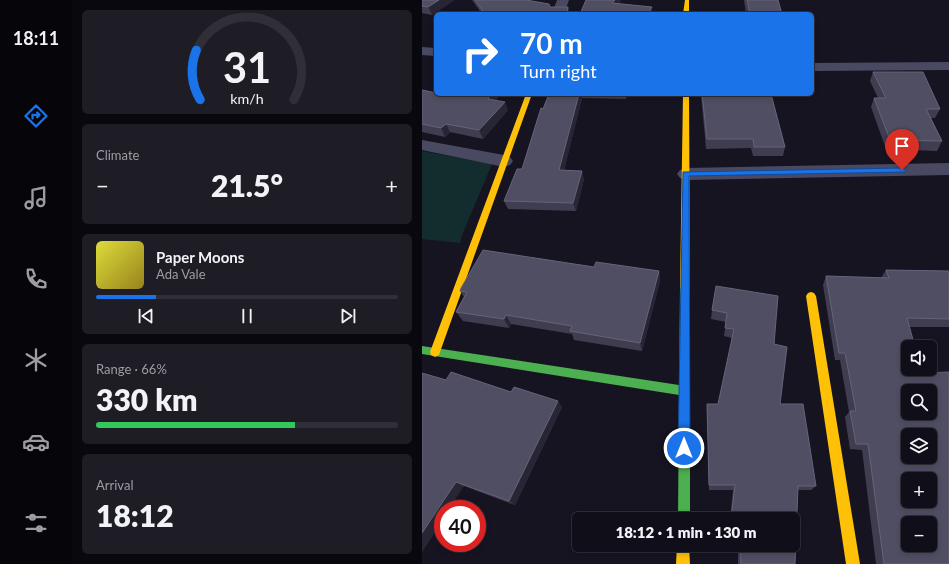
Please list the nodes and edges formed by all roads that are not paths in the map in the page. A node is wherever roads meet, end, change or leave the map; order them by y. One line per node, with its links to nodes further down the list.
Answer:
1 (563, 0): 3 (street)
2 (686, 0): 4 (street)
3 (559, 12)
4 (686, 12)
5 (422, 50): 6 (street)
6 (434, 52)
7 (949, 66): 8 (street)
8 (814, 67)
9 (528, 96): 12 (street)
10 (686, 96): 14 (street)
11 (422, 145): 12 (street)
12 (504, 162): 17 (street)
13 (949, 169): 14 (street)
14 (686, 174): 18 (street)
15 (811, 296): 22 (street)
16 (422, 350): 17 (street)
17 (435, 352): 18 (street)
18 (684, 390): 19 (street)
19 (684, 512)
20 (683, 552): 21 (street)
21 (683, 564)
22 (853, 564)

